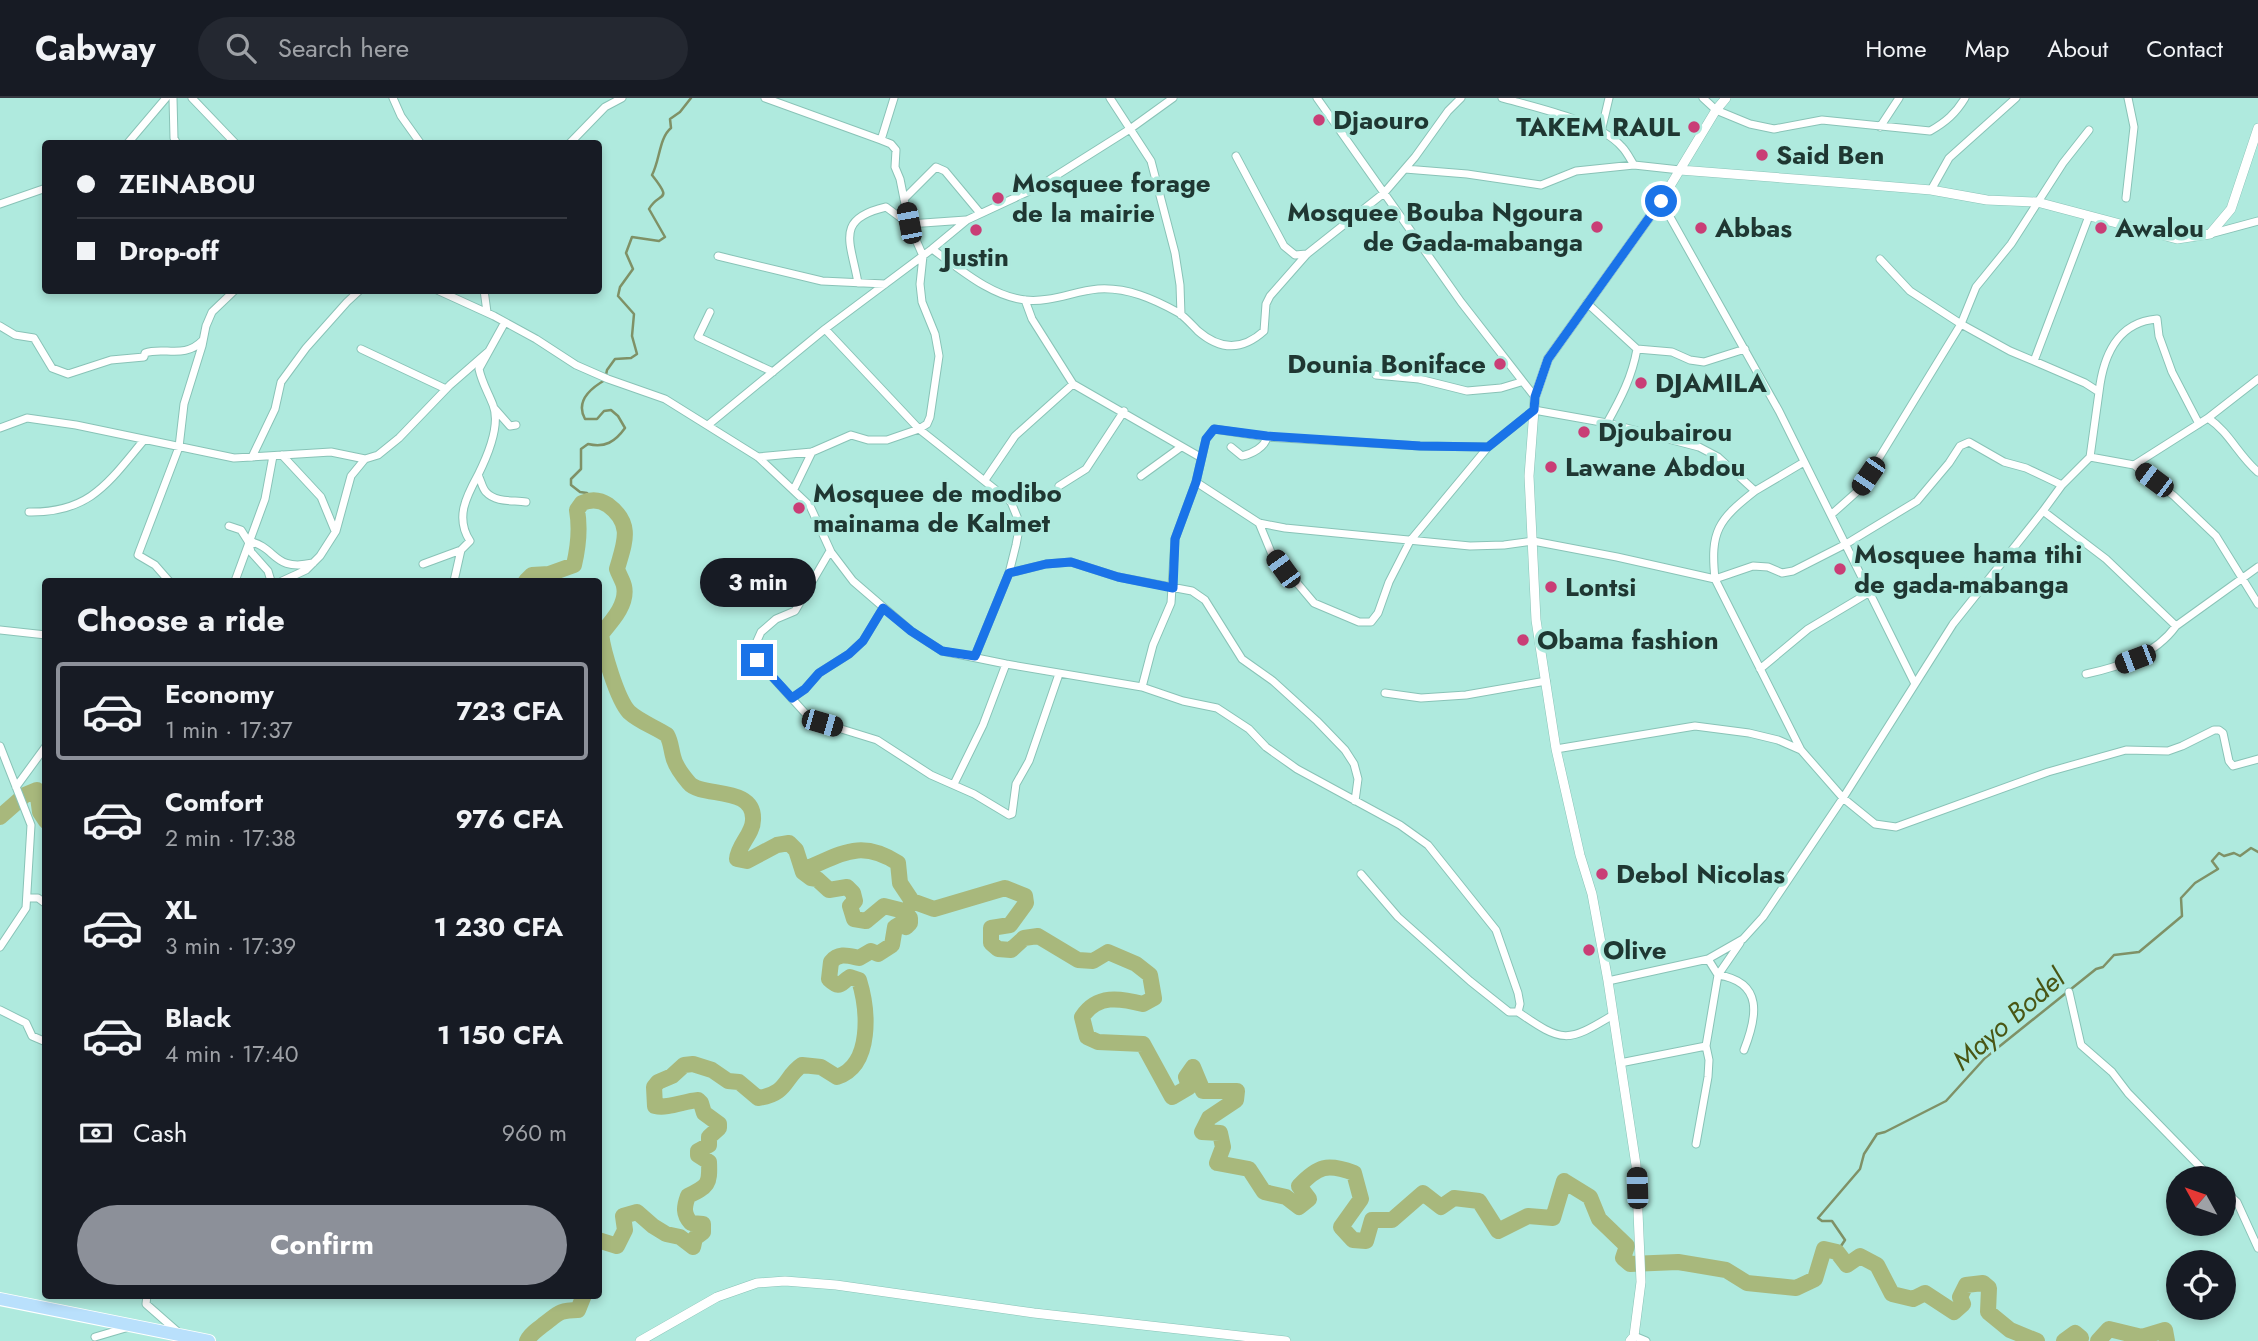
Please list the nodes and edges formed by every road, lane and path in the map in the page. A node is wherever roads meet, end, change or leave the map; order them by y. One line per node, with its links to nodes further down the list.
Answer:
1 (166, 98): 26 (street)
2 (173, 98): 27 (street)
3 (192, 98): 28 (street)
4 (393, 98): 29 (street)
5 (622, 98): 30 (street)
6 (765, 98): 31 (street)
7 (894, 98): 31 (street)
8 (1110, 98): 23 (street)
9 (1173, 98): 23 (street)
10 (1317, 98): 38 (street)
11 (1461, 98): 34 (street)
12 (1502, 98): 25 (street)
13 (1609, 98): 25 (street)
14 (1703, 98): 20 (street)
15 (1726, 98): 20 (street)
16 (1899, 98): 21 (street)
17 (1965, 98): 21 (street)
18 (2016, 98): 37 (street)
19 (2128, 98): 39 (street)
20 (1716, 110): 21 (street); 35 (street)
21 (1880, 127)
22 (2258, 128): 49 (street)
23 (1130, 129): 44 (street); 65 (street)
24 (2089, 130): 42 (street)
25 (1601, 132): 33 (street)
26 (130, 140)
27 (175, 140)
28 (232, 140)
29 (418, 140)
30 (573, 140)
31 (881, 140): 40 (street)
32 (1236, 156): 51 (street)
33 (1634, 165): 34 (street); 35 (street)
34 (1405, 169): 38 (street)
35 (1680, 170): 37 (street); 41 (street)
36 (42, 189): 43 (street)
37 (1931, 190): 42 (street)
38 (1384, 193): 51 (street); 79 (street)
39 (2126, 198)
40 (904, 199): 44 (street); 48 (street)
41 (1661, 201): 62 (street); 73 (street)
42 (2038, 202): 45 (street); 67 (street)
43 (0, 204)
44 (980, 213): 46 (street)
45 (2089, 216): 49 (street); 75 (street)
46 (967, 220): 48 (street); 50 (street)
47 (2258, 221): 49 (street)
48 (909, 223): 53 (street); 55 (street)
49 (2210, 234)
50 (932, 250): 53 (street); 61 (street)
51 (1307, 254): 65 (street)
52 (718, 256): 55 (street)
53 (923, 256): 56 (street); 93 (street)
54 (1880, 259): 67 (street)
55 (858, 283): 56 (street)
56 (886, 284): 69 (street)
57 (231, 294): 70 (street)
58 (356, 294): 103 (street)
59 (446, 294): 63 (street)
60 (485, 294): 63 (street)
61 (1025, 300): 65 (street); 80 (street)
62 (1587, 303): 72 (street); 83 (street)
63 (487, 312): 66 (street)
64 (710, 312): 76 (street)
65 (1181, 314)
66 (505, 322): 74 (street); 91 (street)
67 (1961, 324): 75 (street); 122 (street)
68 (0, 326): 70 (street)
69 (825, 329): 76 (street); 93 (street)
70 (203, 340): 96 (street)
71 (361, 349): 81 (street)
72 (1637, 349): 73 (street); 88 (street)
73 (1745, 349): 108 (street)
74 (489, 351): 81 (street); 84 (street)
75 (2034, 361): 82 (street)
76 (773, 372): 91 (street)
77 (1376, 375): 79 (street)
78 (2258, 379): 87 (street)
79 (1521, 382): 83 (street)
80 (1073, 384): 86 (street); 113 (street)
81 (446, 389): 107 (street)
82 (2099, 392): 89 (street); 106 (street)
83 (1535, 397): 85 (street)
84 (495, 409): 90 (street); 111 (street)
85 (1534, 410): 88 (street); 99 (street); 128 (street)
86 (1124, 411): 97 (street); 116 (street)
87 (2208, 418): 89 (street); 110 (street)
88 (1607, 423): 118 (street)
89 (2199, 424): 109 (street)
90 (516, 425)
91 (709, 425): 104 (street)
92 (0, 428): 95 (street)
93 (919, 429): 100 (street); 113 (street)
94 (1267, 436): 98 (street); 99 (street); 105 (street)
95 (144, 440): 96 (street); 120 (street)
96 (179, 447): 103 (street); 136 (street)
97 (1181, 447): 105 (street); 112 (street)
98 (1231, 447)
99 (1488, 447): 127 (street)
100 (813, 452): 104 (street); 117 (street)
101 (282, 455): 102 (street); 107 (street); 125 (street)
102 (273, 456): 103 (street); 126 (street)
103 (252, 457)
104 (758, 457): 117 (street)
105 (1200, 457): 114 (street)
106 (2090, 457): 109 (street); 115 (street)
107 (365, 459): 125 (street)
108 (1804, 462): 118 (street); 122 (street)
109 (2134, 465): 142 (street)
110 (2258, 472)
111 (478, 475): 119 (street); 130 (street)
112 (1141, 476)
113 (985, 480): 135 (street)
114 (1196, 482): 123 (street); 143 (street)
115 (2062, 485): 121 (street); 129 (street)
116 (1059, 486)
117 (794, 489): 131 (street)
118 (1755, 491): 141 (street)
119 (526, 502)
120 (29, 512)
121 (2043, 512): 147 (street); 156 (street)
122 (1832, 514): 129 (street)
123 (1259, 523): 127 (street); 127 (street)
124 (229, 526): 126 (street)
125 (336, 531): 132 (street)
126 (248, 541): 132 (street); 137 (street); 138 (street)
127 (1410, 541): 128 (street)
128 (1533, 541): 141 (street); 155 (street)
129 (1846, 544): 141 (street); 144 (street)
130 (461, 550): 133 (street); 140 (street)
131 (830, 551): 146 (street); 159 (street)
132 (313, 563): 139 (street)
133 (423, 564)
134 (2258, 567): 142 (street)
135 (1009, 573): 143 (street); 150 (street)
136 (166, 578)
137 (236, 578)
138 (270, 578)
139 (289, 578)
140 (455, 578)
141 (1715, 579): 152 (street)
142 (2243, 579): 145 (street); 147 (street)
143 (1173, 588): 157 (street); 168 (street)
144 (1870, 592): 152 (street); 156 (street)
145 (2258, 604)
146 (883, 608): 150 (street); 159 (street)
147 (2176, 626): 154 (street)
148 (0, 630): 149 (street)
149 (42, 635)
150 (975, 656): 151 (street)
151 (1006, 664): 153 (street); 165 (street)
152 (1760, 669): 162 (street)
153 (1059, 674): 157 (street); 165 (street)
154 (2086, 674)
155 (1546, 681): 158 (street); 161 (street)
156 (1915, 684): 167 (street)
157 (1142, 687): 168 (street)
158 (1385, 692)
159 (792, 698): 165 (street)
160 (0, 746): 166 (street)
161 (1556, 749): 162 (street); 176 (street)
162 (1801, 750): 167 (street)
163 (42, 751): 166 (street)
164 (2258, 759): 167 (street)
165 (954, 784)
166 (16, 787): 170 (street)
167 (1843, 798): 172 (street)
168 (1355, 801): 179 (street)
169 (1361, 874): 179 (street)
170 (27, 898): 171 (street); 173 (street)
171 (42, 901)
172 (1743, 939): 174 (street); 175 (street)
173 (0, 947)
174 (1708, 958): 175 (street); 176 (street)
175 (1718, 975): 182 (street); 183 (street)
176 (1608, 981): 180 (street)
177 (2068, 992): 186 (street)
178 (0, 1010): 181 (street)
179 (1518, 1013): 180 (street)
180 (1613, 1015): 184 (street)
181 (42, 1042)
182 (1706, 1046): 184 (street); 185 (street)
183 (1744, 1050)
184 (1620, 1063): 194 (street)
185 (1696, 1144)
186 (2199, 1166)
187 (2236, 1201): 188 (street)
188 (2258, 1248)
189 (0, 1299): 191 (main road)
190 (147, 1299): 192 (street)
191 (136, 1325): 192 (main road); 193 (street)
192 (182, 1335): 195 (main road)
193 (95, 1337)
194 (1632, 1338): 198 (street)
195 (209, 1341)
196 (640, 1341): 197 (street)
197 (1286, 1341)
198 (1646, 1341)

